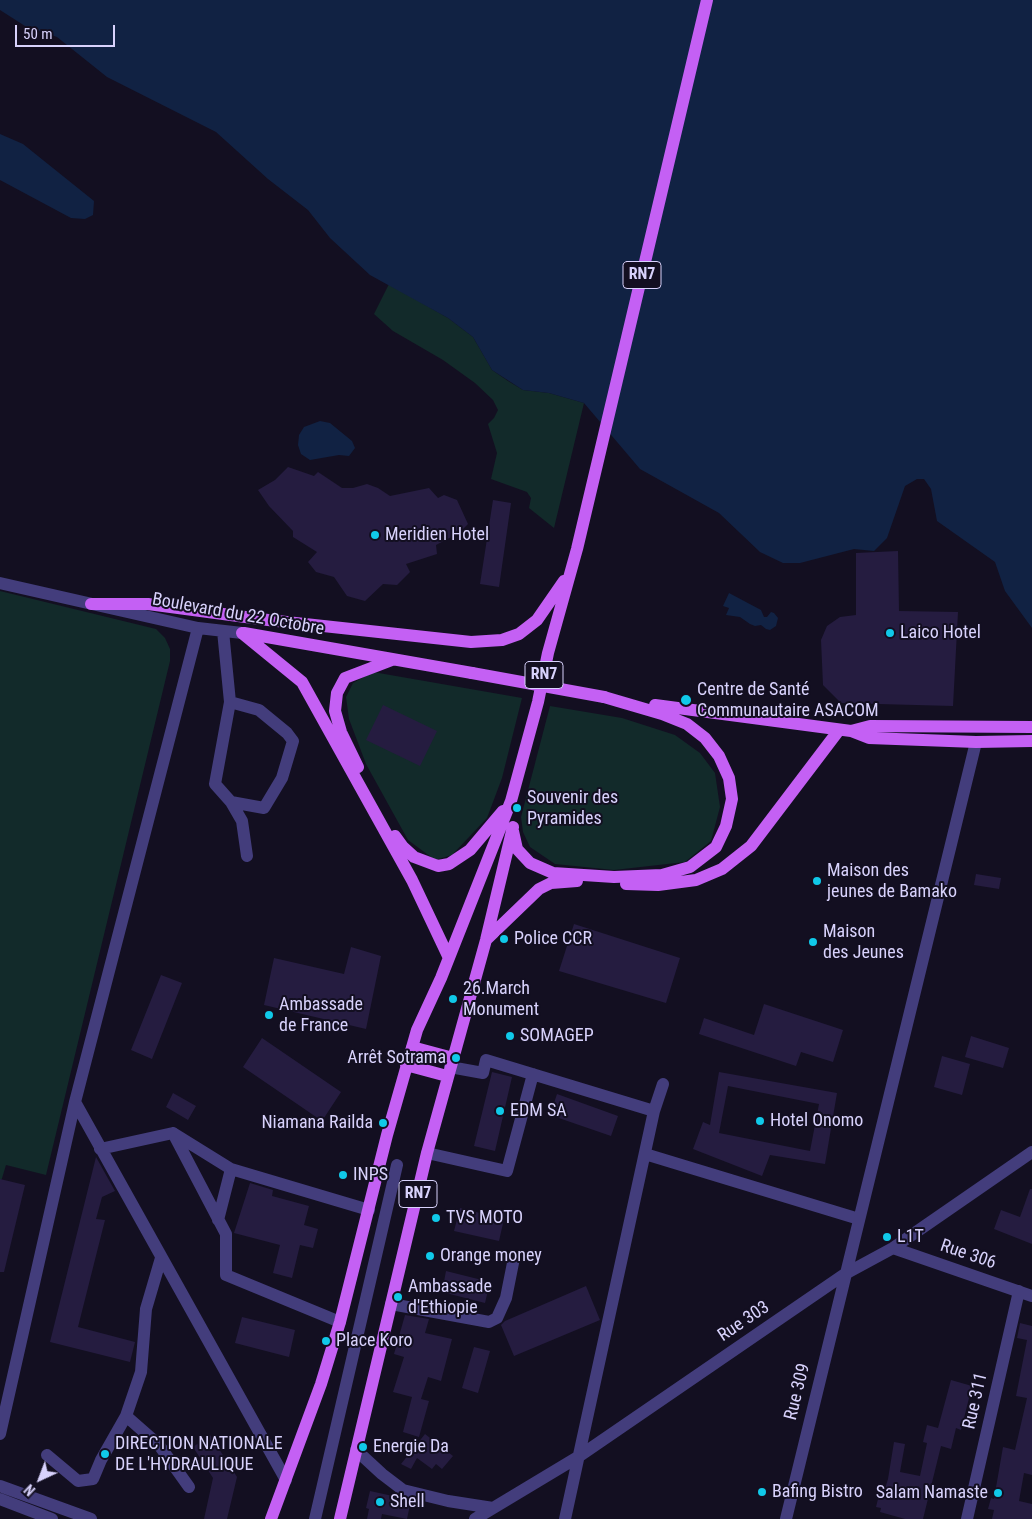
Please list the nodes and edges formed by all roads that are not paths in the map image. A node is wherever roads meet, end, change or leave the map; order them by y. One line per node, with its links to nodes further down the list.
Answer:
1 (708, 0): 2 (main road, RN7)
2 (572, 565): 4 (main road); 15 (main road, RN7)
3 (0, 583): 4 (street, Boulevard du 22 Octobre)
4 (91, 604): 5 (street, Boulevard du 22 Octobre)
5 (198, 628): 6 (street, Boulevard du 22 Octobre); 26 (street)
6 (223, 631): 7 (street, Boulevard du 22 Octobre); 10 (street)
7 (242, 633): 8 (main road, Boulevard du 22 Octobre); 20 (main road)
8 (392, 660): 9 (main road, Boulevard du 22 Octobre, bridge); 15 (main road)
9 (604, 697): 12 (main road); 17 (main road)
10 (230, 702): 16 (street); 16 (street)
11 (1032, 726): 12 (main road)
12 (845, 730): 14 (main road); 19 (main road)
13 (1032, 741): 14 (main road)
14 (976, 742): 36 (street, Rue 309)
15 (511, 801): 17 (main road, RN7); 20 (main road)
16 (231, 802): 18 (street)
17 (512, 827): 19 (main road, RN7)
18 (247, 856)
19 (486, 940): 23 (main road, RN7)
20 (448, 956): 21 (main road)
21 (412, 1047): 22 (main road); 23 (main road)
22 (406, 1065): 23 (main road); 35 (main road)
23 (450, 1067): 24 (street); 31 (main road, RN7)
24 (533, 1074): 27 (street); 31 (street)
25 (663, 1084): 27 (street)
26 (75, 1102): 29 (street); 47 (street)
27 (654, 1111): 32 (street)
28 (173, 1133): 29 (street); 34 (street); 37 (street)
29 (100, 1148): 39 (street)
30 (1032, 1152): 38 (street, Rue 303)
31 (427, 1153): 44 (main road, RN7)
32 (645, 1154): 36 (street); 50 (street)
33 (397, 1164): 60 (street)
34 (231, 1169): 35 (street); 37 (street)
35 (369, 1210): 45 (main road)
36 (859, 1219): 41 (street, Rue 309)
37 (218, 1220): 45 (street)
38 (893, 1248): 41 (street, Rue 303); 42 (street, Rue 306)
39 (161, 1258): 46 (street); 51 (street)
40 (513, 1263): 44 (street)
41 (845, 1274): 50 (street, Rue 303); 64 (street, Rue 309)
42 (1019, 1291): 43 (street, Rue 306); 65 (street, Rue 311)
43 (1032, 1296)
44 (391, 1304): 48 (main road, RN7)
45 (340, 1322): 51 (main road)
46 (126, 1416): 49 (street); 53 (street)
47 (0, 1434)
48 (356, 1450): 55 (street); 61 (main road, RN7)
49 (47, 1455)
50 (578, 1457): 55 (street, Rue 303); 63 (street)
51 (286, 1480): 59 (main road)
52 (0, 1486): 58 (street)
53 (189, 1487)
54 (0, 1499): 56 (street)
55 (493, 1508): 62 (street, Rue 303)
56 (25, 1514): 57 (street)
57 (52, 1519)
58 (91, 1519)
59 (271, 1519)
60 (315, 1519)
61 (340, 1519)
62 (475, 1519)
63 (565, 1519)
64 (786, 1519)
65 (967, 1519)

